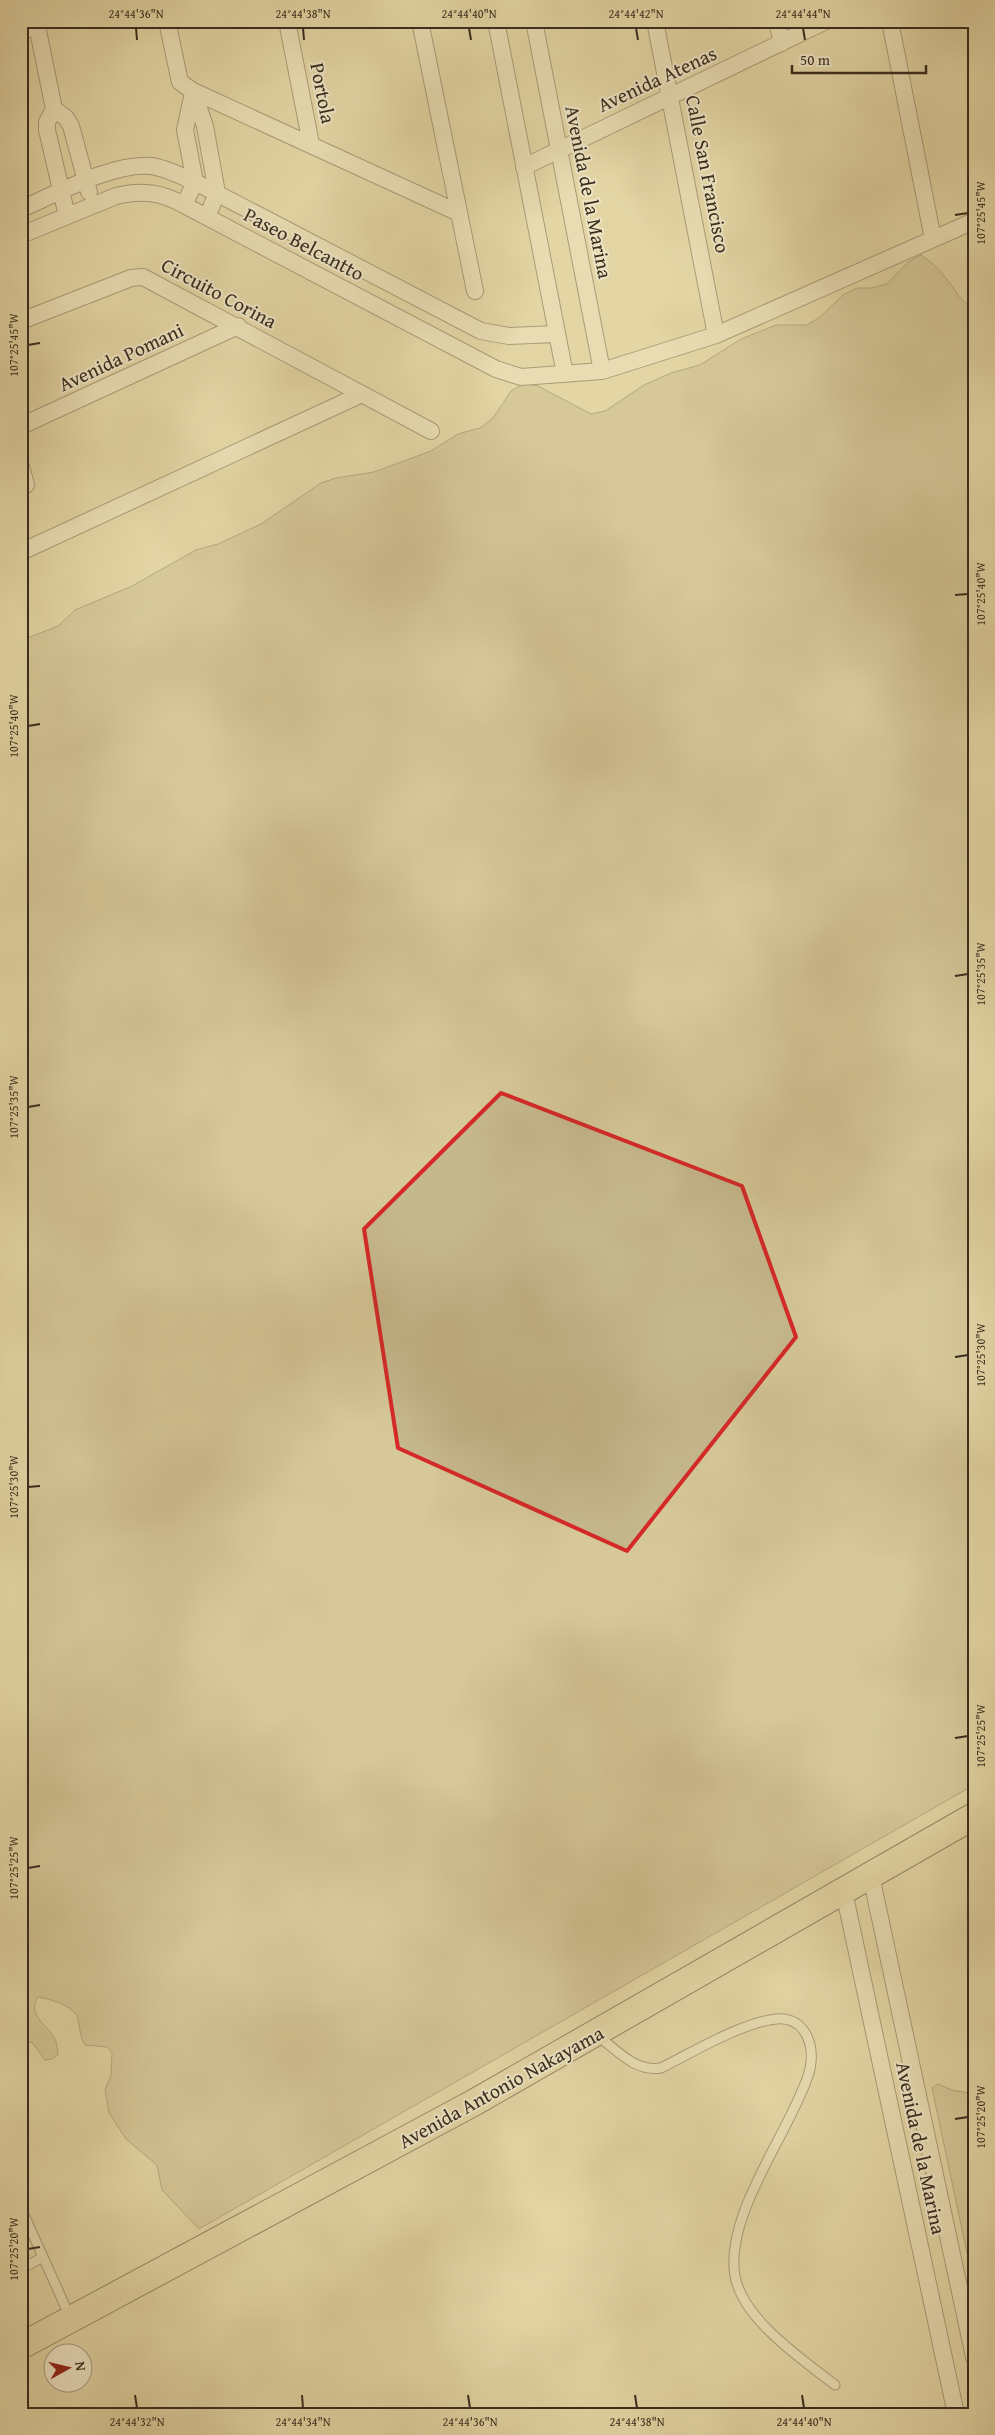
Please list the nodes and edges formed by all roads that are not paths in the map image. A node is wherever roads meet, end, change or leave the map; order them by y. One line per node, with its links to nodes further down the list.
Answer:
1 (167, 21): 13 (street)
2 (287, 21): 17 (street, Portola)
3 (420, 21): 28 (street)
4 (496, 21): 20 (street)
5 (534, 21): 19 (street, Avenida de la Marina)
6 (656, 21): 14 (street, Calle San Francisco)
7 (777, 21): 12 (street)
8 (826, 21): 12 (street, Avenida Atenas)
9 (890, 21): 33 (street)
10 (36, 23): 11 (street); 15 (street)
11 (21, 32)
12 (782, 43): 14 (street, Avenida Atenas)
13 (193, 91): 16 (street); 17 (street); 18 (street)
14 (671, 96): 19 (street, Avenida Atenas); 39 (street, Calle San Francisco)
15 (54, 110): 21 (street); 23 (street)
16 (208, 144): 18 (street); 24 (street)
17 (311, 144): 28 (street)
18 (188, 147): 22 (street)
19 (560, 148): 20 (street, Avenida Atenas); 41 (street, Avenida de la Marina)
20 (524, 167): 38 (street)
21 (86, 181): 22 (street, Paseo Belcantto); 23 (street, Paseo Belcantto); 25 (street)
22 (194, 182): 24 (street, Paseo Belcantto); 26 (street)
23 (61, 192): 27 (street, Paseo Belcantto); 29 (street)
24 (217, 194): 30 (street); 37 (street, Paseo Belcantto)
25 (92, 205): 26 (street, Paseo Belcantto); 29 (street, Paseo Belcantto)
26 (184, 205): 30 (street, Paseo Belcantto)
27 (21, 208)
28 (459, 213): 34 (street)
29 (68, 216): 32 (street, Paseo Belcantto)
30 (207, 217): 40 (street, Paseo Belcantto)
31 (974, 222): 33 (street, Paseo Belcantto)
32 (21, 235)
33 (933, 239): 39 (street, Paseo Belcantto)
34 (475, 292)
35 (21, 321): 36 (street, Circuito Corina)
36 (238, 326): 43 (street, Circuito Corina); 44 (street, Avenida Pomani)
37 (481, 331): 38 (street, Paseo Belcantto); 40 (street)
38 (556, 334): 42 (street)
39 (716, 336): 41 (street, Paseo Belcantto)
40 (472, 356): 42 (street, Paseo Belcantto)
41 (602, 371): 42 (street, Paseo Belcantto)
42 (565, 374)
43 (362, 394): 45 (street, Circuito Corina); 48 (street)
44 (21, 426)
45 (431, 432)
46 (21, 466): 47 (street)
47 (26, 485)
48 (21, 552)
49 (974, 1816): 50 (main road, Avenida Antonio Nakayama)
50 (871, 1876): 51 (main road, Avenida Antonio Nakayama); 58 (street, Avenida de la Marina)
51 (844, 1892): 52 (main road, Avenida Antonio Nakayama); 60 (street, Avenida de la Marina)
52 (596, 2034): 56 (main road, Avenida Antonio Nakayama); 59 (lane)
53 (21, 2208): 54 (lane)
54 (43, 2257): 55 (lane); 56 (lane)
55 (21, 2269)
56 (71, 2320): 57 (main road, Avenida Antonio Nakayama)
57 (21, 2346)
58 (974, 2357)
59 (835, 2385)
60 (956, 2414)

